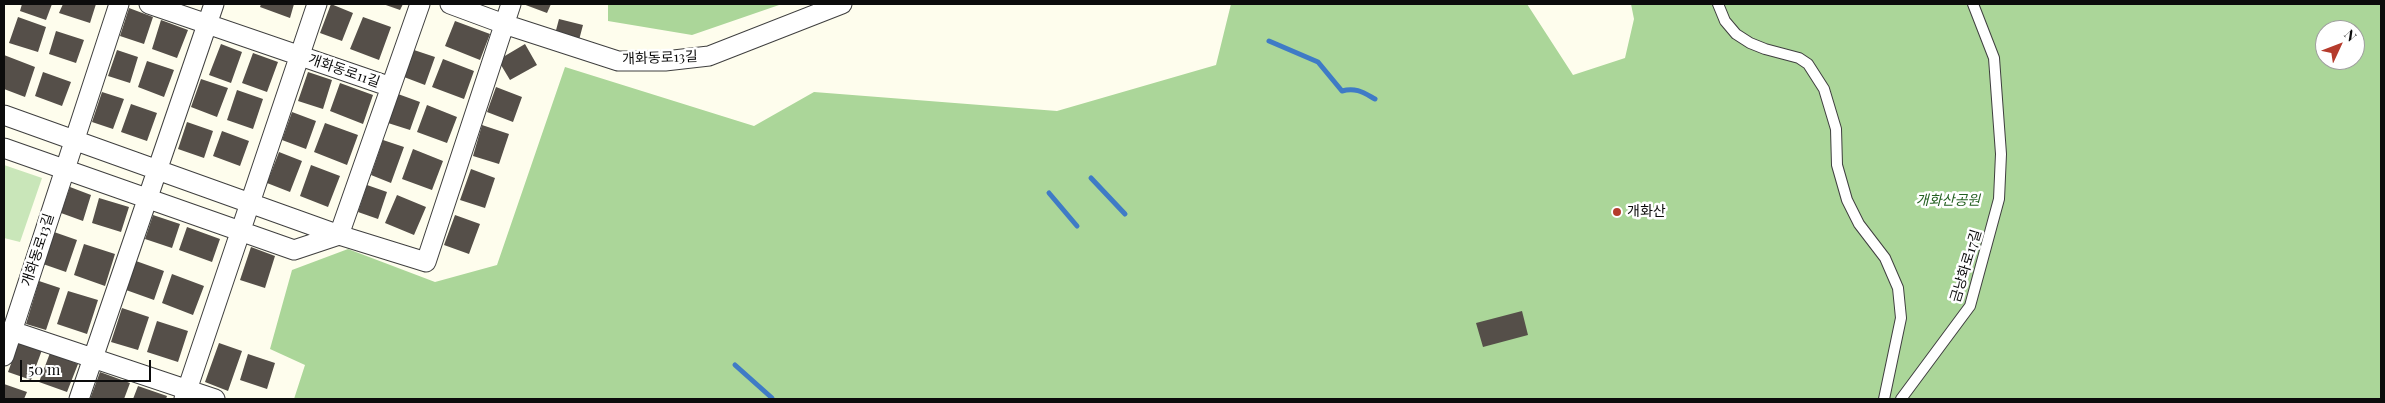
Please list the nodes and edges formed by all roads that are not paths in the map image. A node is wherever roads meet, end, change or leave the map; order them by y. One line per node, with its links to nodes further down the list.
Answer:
1 (119, 4): 16 (street, 개화동로13길)
2 (149, 4): 11 (street, 개화동로11길)
3 (214, 4): 11 (street)
4 (318, 4): 13 (street, 개화동로11길)
5 (420, 4): 14 (street, 개화동로11길)
6 (450, 4): 12 (street, 개화동로13길)
7 (510, 4): 12 (street)
8 (842, 4): 12 (street, 개화동로13길)
9 (1718, 4): 30 (lane)
10 (1973, 4): 31 (lane, 금낭화로17길)
11 (207, 24): 13 (street, 개화동로11길); 19 (street)
12 (504, 24): 23 (street)
13 (300, 56): 14 (street, 개화동로11길); 21 (street)
14 (391, 87): 23 (street)
15 (4, 116): 16 (street)
16 (74, 141): 18 (street, 개화동로13길); 19 (street)
17 (4, 148): 18 (street)
18 (65, 170): 20 (street); 24 (street, 개화동로13길)
19 (157, 170): 20 (street); 21 (street)
20 (148, 198): 22 (street); 26 (street)
21 (250, 204): 22 (street); 23 (street)
22 (241, 230): 23 (street); 27 (street)
23 (339, 235)
24 (12, 331): 25 (street, 개화동로13길); 26 (street)
25 (4, 356)
26 (93, 358): 27 (street); 28 (street)
27 (185, 394): 29 (street)
28 (79, 399)
29 (215, 399)
30 (1884, 399)
31 (1902, 399)

